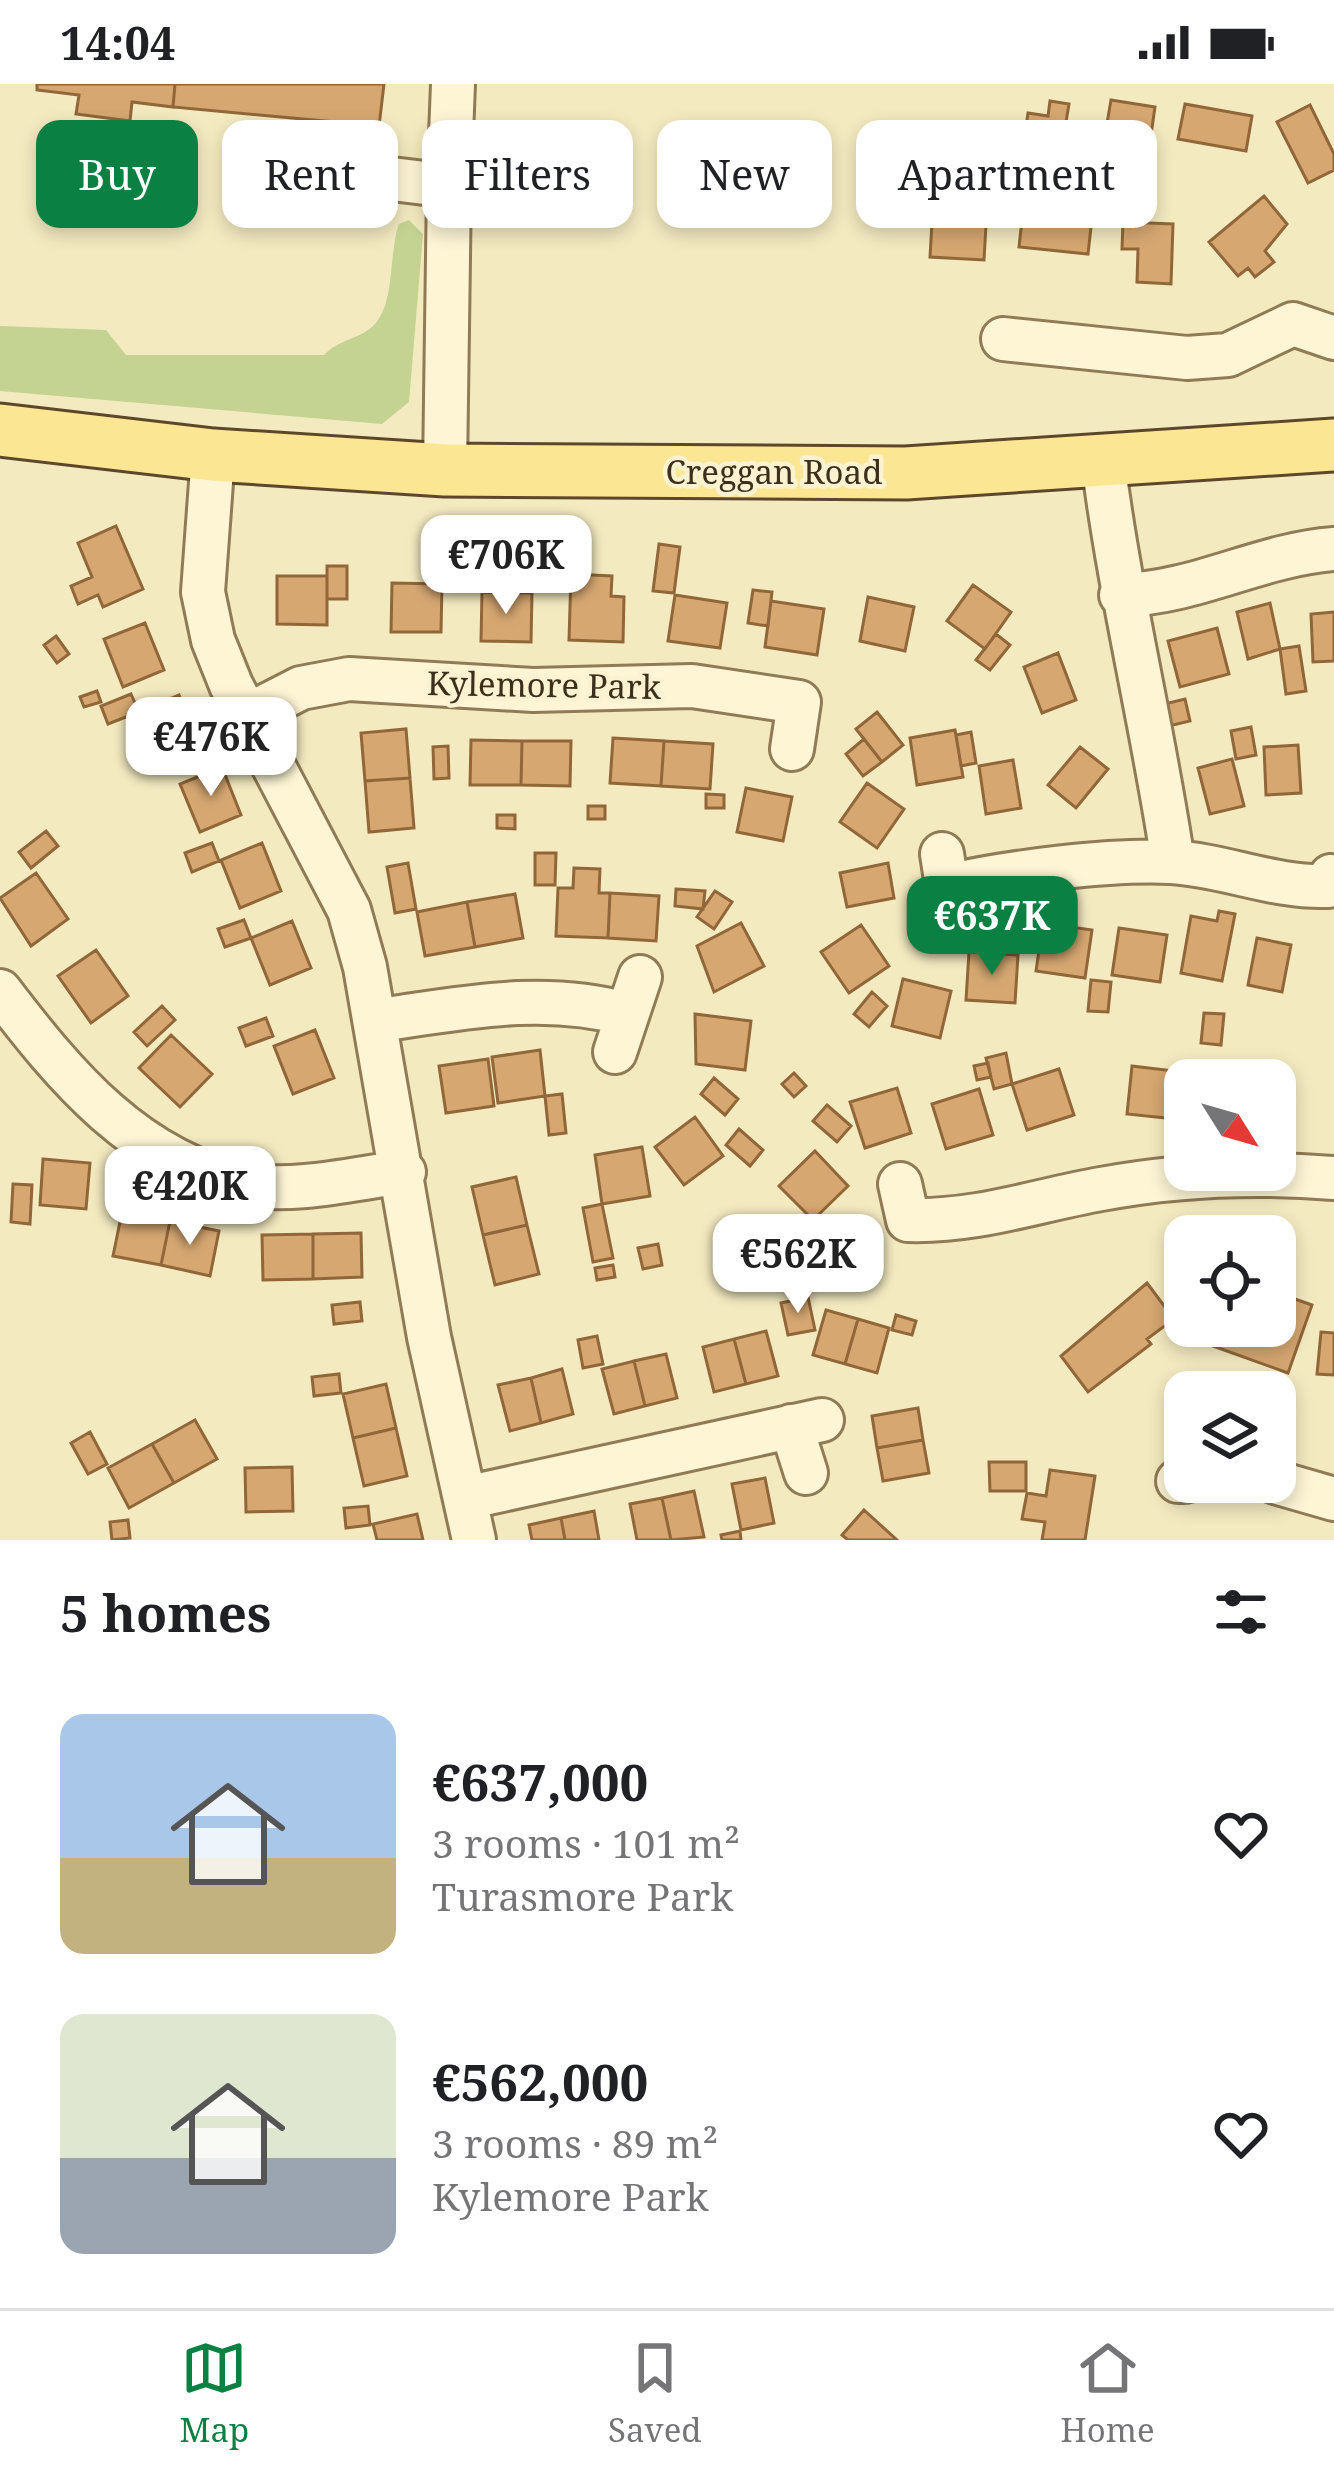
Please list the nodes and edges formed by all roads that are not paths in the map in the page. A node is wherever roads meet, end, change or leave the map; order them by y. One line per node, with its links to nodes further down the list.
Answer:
1 (453, 84): 2 (street)
2 (452, 120)
3 (448, 228): 10 (street)
4 (1334, 338): 5 (street)
5 (1003, 339)
6 (0, 430): 8 (main road, Creggan Road)
7 (1334, 446): 9 (main road, Creggan Road)
8 (213, 455): 10 (main road, Creggan Road); 13 (street)
9 (1102, 461): 10 (main road, Creggan Road); 12 (street)
10 (445, 470)
11 (1334, 549): 12 (street)
12 (1121, 595): 16 (street)
13 (248, 715): 14 (street, Kylemore Park); 20 (street)
14 (792, 749)
15 (942, 854): 16 (street)
16 (1173, 862): 17 (street)
17 (1331, 876)
18 (0, 991): 21 (street)
19 (627, 1014): 20 (street)
20 (379, 1020): 21 (street)
21 (404, 1172): 26 (street)
22 (1334, 1178): 23 (street)
23 (900, 1184)
24 (806, 1473): 26 (street)
25 (1296, 1488): 27 (street)
26 (465, 1498): 28 (street)
27 (1334, 1499)
28 (475, 1540)

